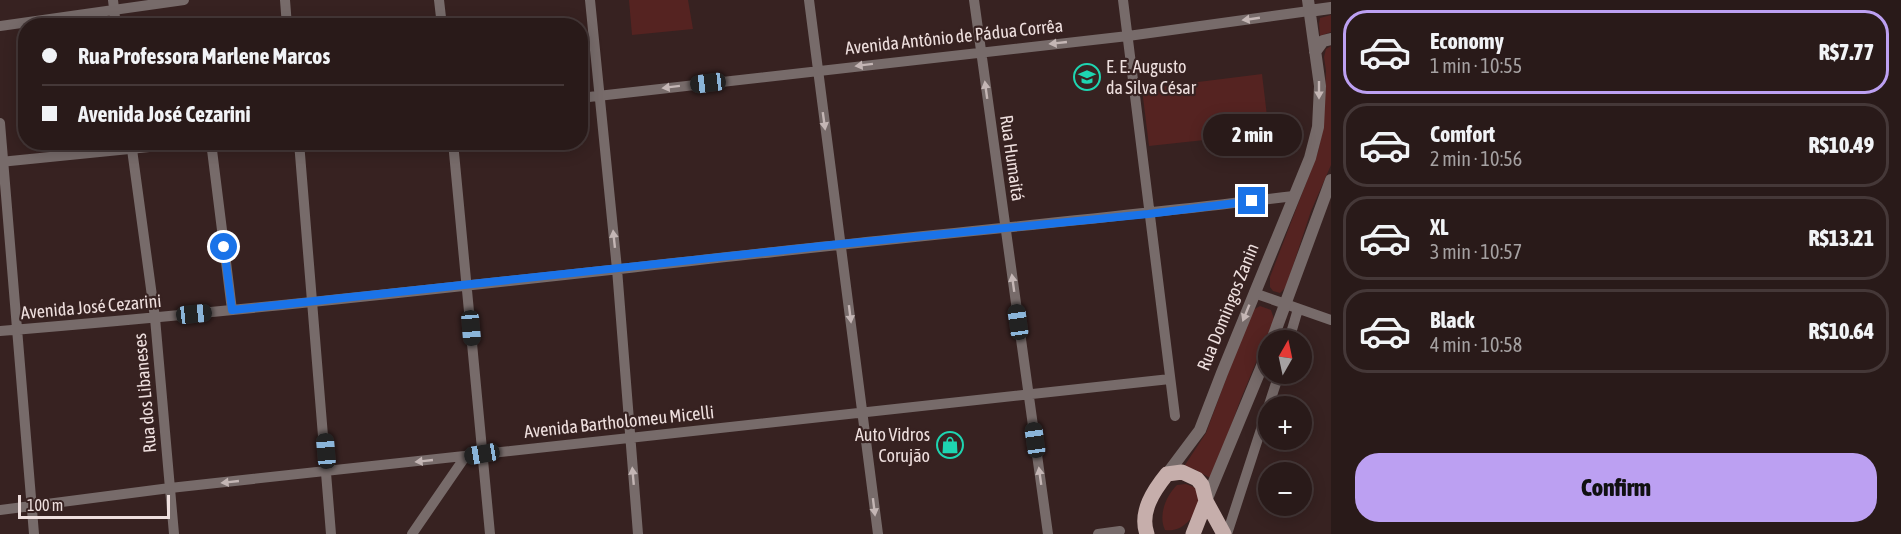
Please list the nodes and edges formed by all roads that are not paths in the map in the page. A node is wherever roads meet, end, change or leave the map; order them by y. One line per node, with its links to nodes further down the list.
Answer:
1 (184, 0): 8 (street)
2 (285, 0): 12 (street)
3 (439, 0): 13 (street)
4 (590, 0): 21 (street)
5 (809, 0): 20 (street)
6 (974, 0): 18 (street, Rua Humaitá)
7 (1123, 0): 16 (street)
8 (113, 5): 11 (street)
9 (1309, 5): 10 (street, Avenida Antônio de Pádua Corrêa); 16 (street, Avenida Antônio de Pádua Corrêa, one-way to 16); 19 (street, Rua Domingos Zanin)
10 (1331, 8)
11 (43, 18)
12 (286, 18)
13 (441, 18)
14 (18, 23): 15 (street)
15 (0, 26)
16 (1128, 36): 18 (street, Avenida Antônio de Pádua Corrêa, one-way to 18); 32 (street)
17 (1331, 39): 19 (street)
18 (981, 51): 20 (street, Avenida Antônio de Pádua Corrêa, one-way to 20); 33 (street, Rua Humaitá, one-way to 18)
19 (1316, 52): 31 (street, Rua Domingos Zanin, one-way to 31)
20 (818, 70): 21 (street, Avenida Antônio de Pádua Corrêa, one-way to 21); 34 (street, one-way to 34)
21 (599, 96): 22 (street, Avenida Antônio de Pádua Corrêa); 35 (street, one-way to 21)
22 (588, 97)
23 (0, 123): 29 (street)
24 (100, 150): 29 (street)
25 (133, 150): 41 (street, Rua dos Libaneses)
26 (213, 150): 40 (street)
27 (300, 150): 38 (street)
28 (454, 150): 36 (street)
29 (2, 162): 43 (street)
30 (1331, 180): 39 (street)
31 (1294, 196): 32 (street, Avenida José Cezarini); 37 (street, Rua Domingos Zanin)
32 (1148, 214): 33 (street, Avenida José Cezarini); 48 (street)
33 (1005, 227): 34 (street, Avenida José Cezarini); 50 (street, Rua Humaitá, one-way to 33)
34 (841, 244): 35 (street, Avenida José Cezarini); 51 (street, one-way to 51)
35 (617, 269): 36 (street, Avenida José Cezarini); 53 (street)
36 (467, 286): 38 (street, Avenida José Cezarini); 54 (street)
37 (1254, 293): 39 (street); 57 (street, Rua Domingos Zanin, one-way to 57)
38 (312, 303): 40 (street, Avenida José Cezarini); 56 (street)
39 (1292, 308): 42 (street); 44 (street); 45 (street)
40 (232, 310): 41 (street, Avenida José Cezarini)
41 (155, 318): 43 (street, Avenida José Cezarini); 58 (street, Rua dos Libaneses)
42 (1331, 320)
43 (17, 330): 46 (street, Avenida José Cezarini); 60 (street)
44 (1278, 330)
45 (1290, 330)
46 (0, 331)
47 (1258, 376): 59 (street)
48 (1170, 379): 50 (street, Avenida Bartholomeu Micelli); 52 (street)
49 (1276, 384): 74 (street)
50 (1028, 393): 51 (street, Avenida Bartholomeu Micelli); 70 (street, Rua Humaitá, one-way to 50)
51 (863, 412): 53 (street, Avenida Bartholomeu Micelli); 69 (street, one-way to 69)
52 (1174, 416)
53 (630, 438): 54 (street, Avenida Bartholomeu Micelli); 68 (street, one-way to 53)
54 (482, 454): 55 (street, Avenida Bartholomeu Micelli); 67 (street)
55 (465, 457): 56 (street, Avenida Bartholomeu Micelli, one-way to 56); 66 (street)
56 (327, 472): 58 (street, Avenida Bartholomeu Micelli, one-way to 58); 65 (street)
57 (1167, 474): 59 (main road); 72 (main road, Rua Domingos Zanin)
58 (170, 488): 60 (street, Avenida Bartholomeu Micelli); 64 (street, Rua dos Libaneses)
59 (1206, 501): 73 (main road); 74 (main road)
60 (31, 506): 61 (street, Avenida Bartholomeu Micelli); 63 (street)
61 (0, 510)
62 (1120, 531): 71 (street)
63 (34, 534)
64 (174, 534)
65 (331, 534)
66 (412, 534)
67 (490, 534)
68 (638, 534)
69 (878, 534)
70 (1048, 534)
71 (1098, 534)
72 (1147, 534)
73 (1194, 534)
74 (1226, 534)

